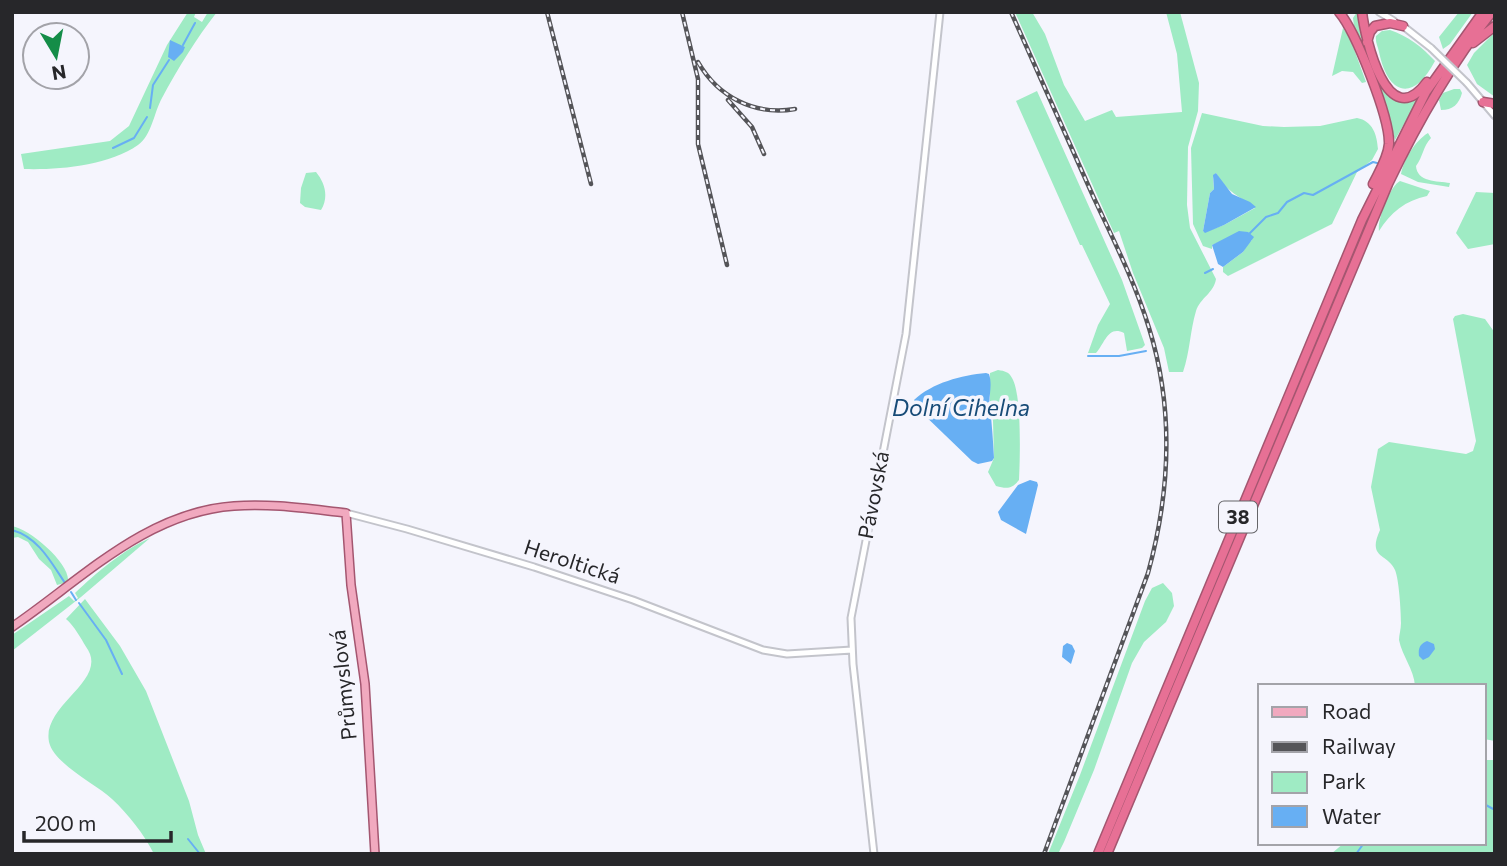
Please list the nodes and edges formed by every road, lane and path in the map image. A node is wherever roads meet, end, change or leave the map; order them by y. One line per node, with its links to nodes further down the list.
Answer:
1 (940, 12): 21 (street, Pávovská)
2 (1339, 12): 9 (highway)
3 (1352, 12): 9 (highway)
4 (1362, 12): 12 (highway)
5 (1379, 12): 10 (street)
6 (1483, 12): 8 (highway, 38)
7 (1492, 12): 13 (highway, 38)
8 (1477, 20): 12 (highway); 17 (highway, 38)
9 (1348, 23): 17 (highway)
10 (1403, 26): 12 (highway); 14 (street, bridge)
11 (1495, 26): 13 (highway)
12 (1367, 42)
13 (1465, 49): 17 (highway, 38)
14 (1483, 102): 15 (highway); 16 (street)
15 (1495, 104)
16 (1495, 116)
17 (1392, 159): 18 (highway); 18 (highway, 38)
18 (1381, 181): 24 (highway, 38); 25 (highway, 38)
19 (346, 513): 20 (main road, Heroltická); 21 (street, Heroltická); 22 (main road, Průmyslová)
20 (12, 627)
21 (852, 650): 23 (street, Pávovská)
22 (375, 854)
23 (874, 854)
24 (1098, 854)
25 (1107, 854)

